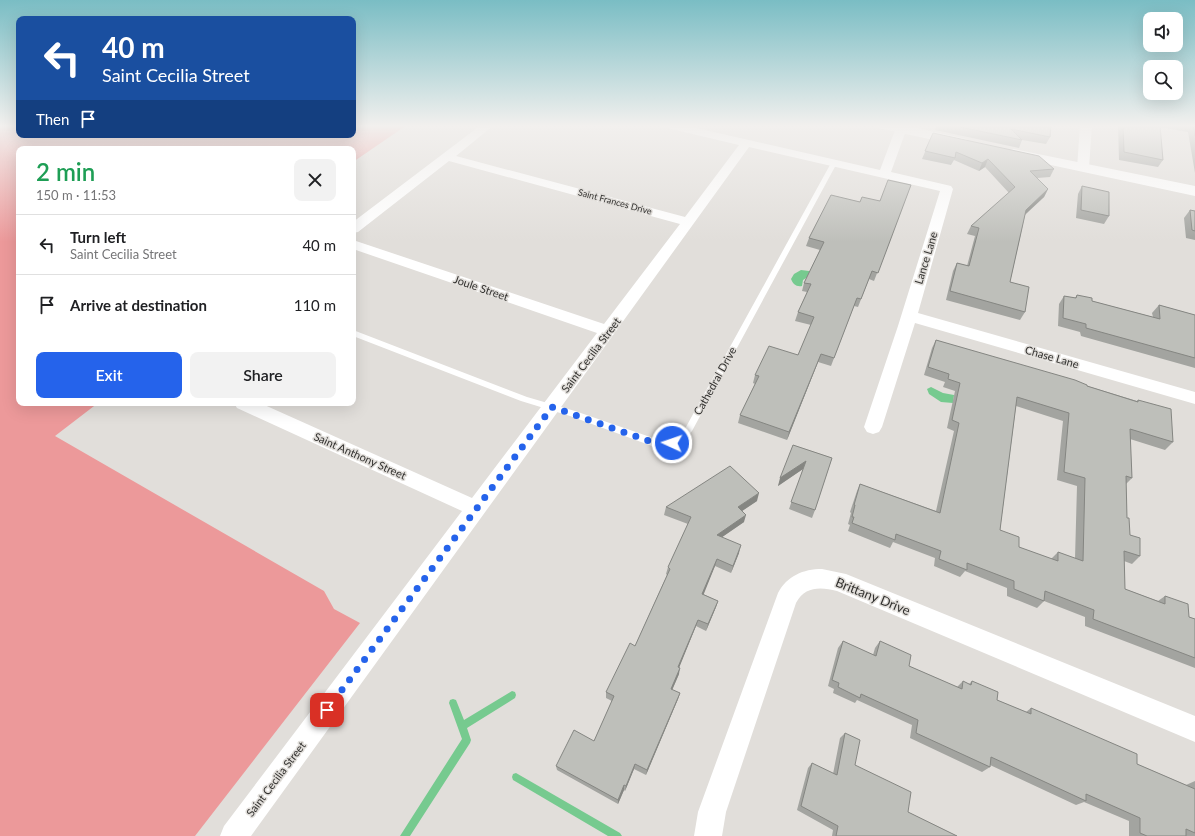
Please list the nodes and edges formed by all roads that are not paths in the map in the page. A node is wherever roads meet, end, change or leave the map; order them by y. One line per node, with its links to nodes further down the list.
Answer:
1 (439, 164): 13 (street)
2 (474, 164): 12 (street, Saint Frances Drive)
3 (731, 164): 12 (street, Saint Cecilia Street)
4 (836, 164): 8 (street, Lance Lane)
5 (888, 164): 10 (street)
6 (1064, 164): 9 (street)
7 (1083, 164): 9 (street)
8 (840, 165): 10 (street, Lance Lane); 20 (lane, Cathedral Drive)
9 (1083, 168): 11 (street)
10 (884, 174): 15 (street, Lance Lane)
11 (1195, 191)
12 (689, 222): 16 (street, Saint Cecilia Street)
13 (356, 227)
14 (356, 245): 16 (street, Joule Street)
15 (909, 316): 18 (street, Chase Lane); 21 (street, Lance Lane)
16 (609, 331): 20 (street, Saint Cecilia Street)
17 (356, 334): 20 (lane, Cathedral Drive)
18 (1195, 398)
19 (250, 406): 22 (street, Saint Anthony Street)
20 (552, 407): 22 (street, Saint Cecilia Street)
21 (873, 427)
22 (477, 509): 24 (street, Saint Cecilia Street)
23 (1195, 729): 25 (street, Brittany Drive)
24 (234, 836)
25 (708, 836)

